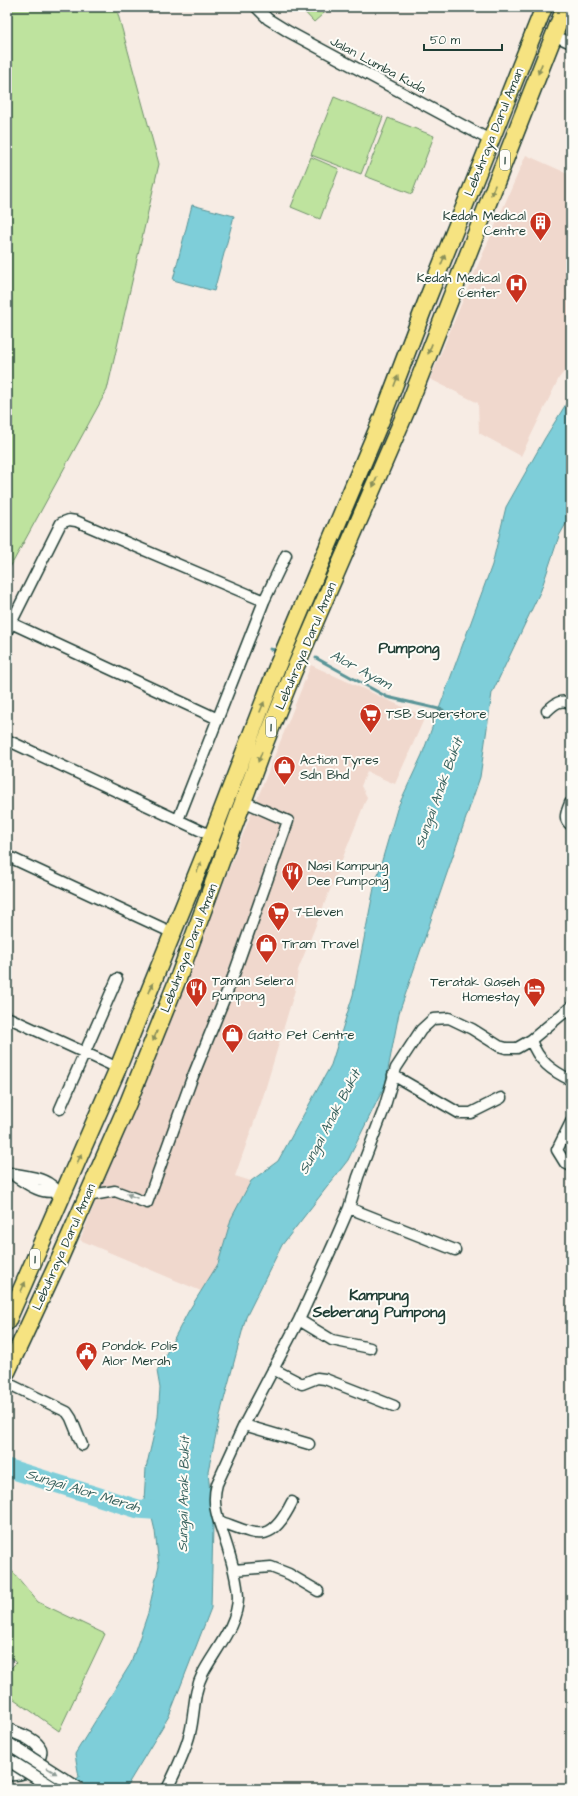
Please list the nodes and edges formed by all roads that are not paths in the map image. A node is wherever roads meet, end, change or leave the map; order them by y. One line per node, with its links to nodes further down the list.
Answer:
1 (256, 7): 6 (street, Jalan Lumba Kuda)
2 (544, 7): 6 (highway, Lebuhraya Darul Aman / 1)
3 (564, 7): 4 (highway, Lebuhraya Darul Aman / 1)
4 (553, 35): 5 (street); 7 (highway, Lebuhraya Darul Aman / 1, one-way to 7)
5 (571, 43)
6 (490, 140): 8 (highway, Lebuhraya Darul Aman / 1, one-way to 6)
7 (408, 407): 8 (highway); 9 (highway, Lebuhraya Darul Aman / 1)
8 (380, 427): 9 (highway); 21 (highway, Lebuhraya Darul Aman / 1, one-way to 8)
9 (384, 463): 17 (highway, Lebuhraya Darul Aman / 1, one-way to 17)
10 (286, 556): 11 (street)
11 (264, 601): 12 (street); 15 (street)
12 (9, 627): 15 (street)
13 (571, 704): 14 (street)
14 (547, 711)
15 (218, 719): 19 (street)
16 (7, 740): 19 (street)
17 (243, 801): 35 (highway, Lebuhraya Darul Aman / 1, one-way to 35); 39 (street, one-way to 39)
18 (570, 803): 20 (street)
19 (178, 820): 21 (street)
20 (571, 825)
21 (212, 836): 23 (highway, Lebuhraya Darul Aman / 1, one-way to 21)
22 (7, 856): 23 (street)
23 (173, 933): 29 (highway, Lebuhraya Darul Aman / 1, one-way to 23)
24 (117, 978): 28 (street)
25 (571, 1007): 27 (street)
26 (7, 1017): 28 (street)
27 (531, 1040): 30 (street); 31 (street)
28 (85, 1052): 29 (street); 33 (street)
29 (118, 1068): 38 (highway, Lebuhraya Darul Aman / 1, one-way to 29)
30 (393, 1075): 32 (street); 40 (street)
31 (571, 1080)
32 (501, 1098)
33 (60, 1109)
34 (571, 1122): 36 (street)
35 (109, 1146): 38 (highway); 39 (highway, Lebuhraya Darul Aman / 1)
36 (571, 1166)
37 (8, 1172): 38 (street)
38 (62, 1194): 42 (highway); 44 (highway, Lebuhraya Darul Aman / 1, one-way to 38)
39 (87, 1196): 42 (highway, Lebuhraya Darul Aman / 1)
40 (349, 1208): 41 (street); 43 (street)
41 (455, 1250)
42 (60, 1258): 47 (highway, Lebuhraya Darul Aman / 1)
43 (299, 1320): 45 (street); 46 (street)
44 (7, 1322)
45 (370, 1348)
46 (273, 1369): 49 (street); 50 (street)
47 (7, 1372)
48 (7, 1383): 52 (street)
49 (394, 1406)
50 (244, 1425): 51 (street); 54 (street)
51 (309, 1444)
52 (82, 1445)
53 (292, 1502): 54 (street)
54 (218, 1521): 55 (street)
55 (234, 1570): 56 (street); 63 (street)
56 (318, 1591)
57 (7, 1729): 60 (street)
58 (7, 1743): 62 (street, one-way to 62, bridge)
59 (7, 1759): 61 (street, bridge)
60 (7, 1774)
61 (55, 1789)
62 (79, 1789)
63 (167, 1789)

